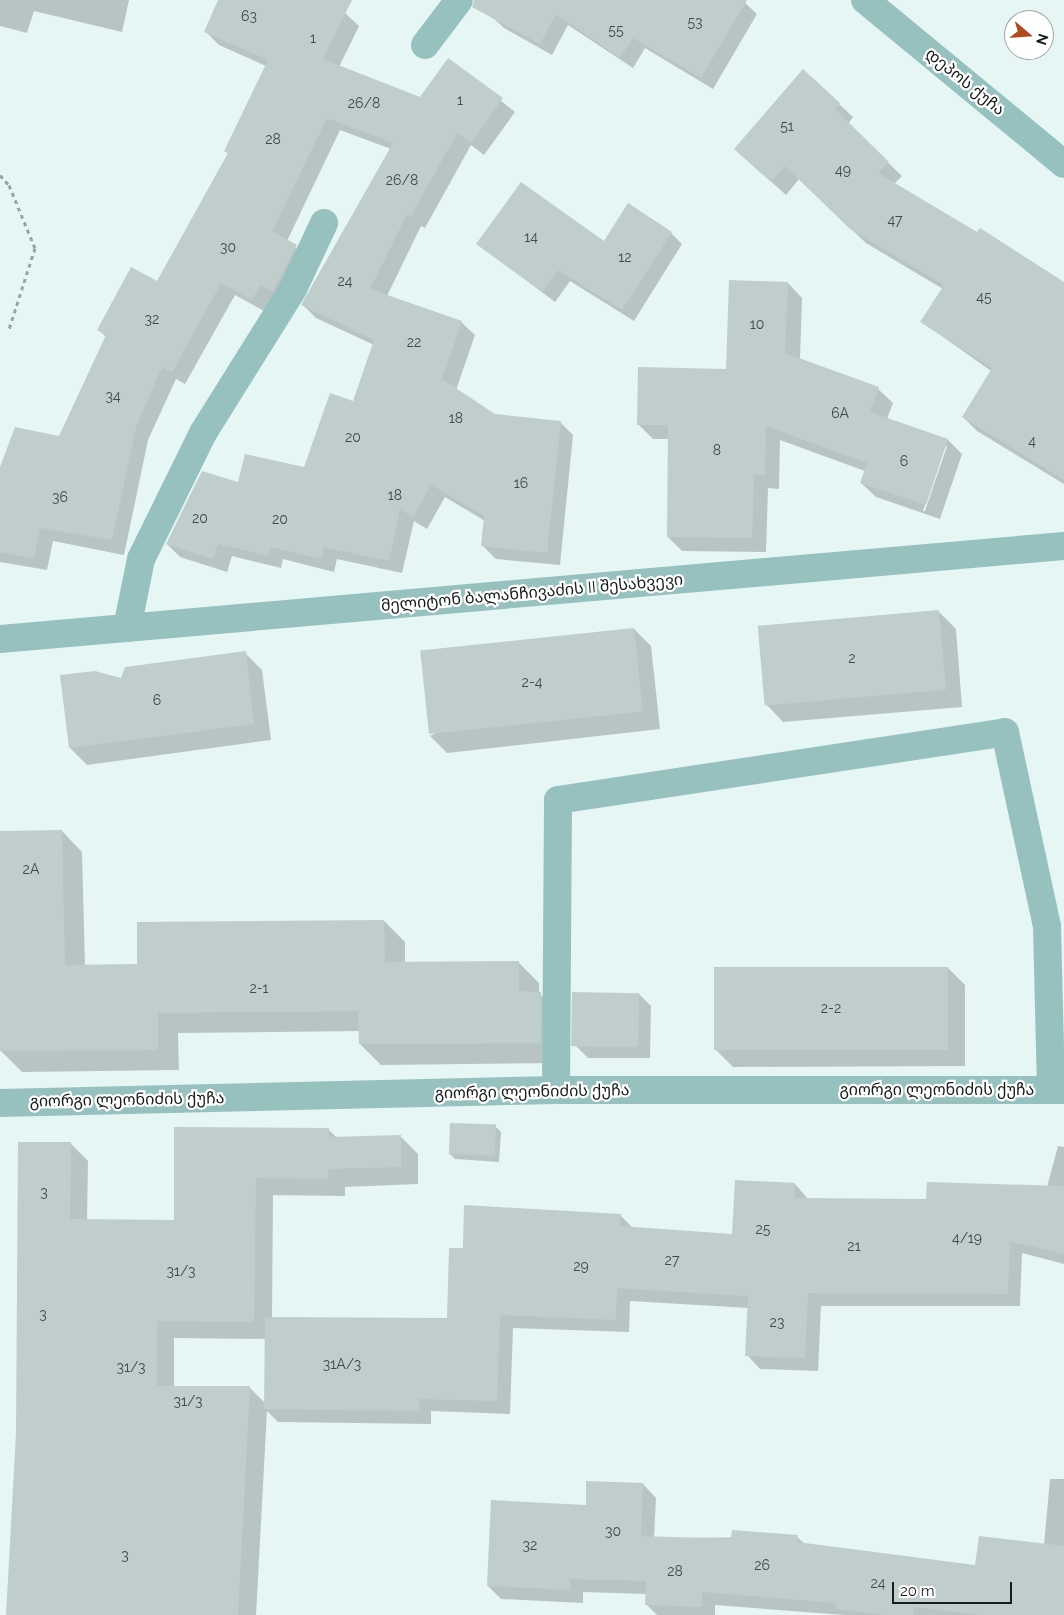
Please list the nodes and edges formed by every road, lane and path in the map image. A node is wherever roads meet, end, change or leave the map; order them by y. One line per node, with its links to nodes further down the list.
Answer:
1 (459, 0): 3 (street)
2 (865, 0): 4 (street, დეპოს ქუჩა)
3 (425, 45)
4 (1064, 164)
5 (0, 175): 7 (path)
6 (324, 223): 9 (street)
7 (9, 329)
8 (1064, 546): 9 (street, მელიტონ ბალანჩივაძის II შესახვევი)
9 (127, 628): 10 (street, მელიტონ ბალანჩივაძის II შესახვევი)
10 (0, 639)
11 (556, 1090): 12 (street, გიორგი ლეონიძის ქუჩა); 12 (street); 13 (street, გიორგი ლეონიძის ქუჩა)
12 (1057, 1090)
13 (0, 1103)

